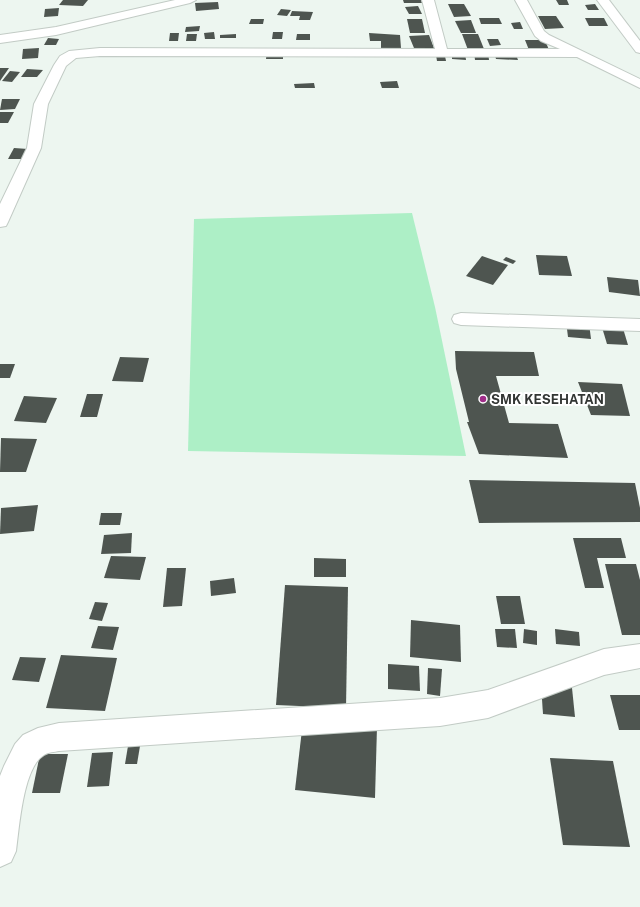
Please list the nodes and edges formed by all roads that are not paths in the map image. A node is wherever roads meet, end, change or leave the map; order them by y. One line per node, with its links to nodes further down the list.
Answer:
1 (190, 0): 5 (street)
2 (428, 0): 7 (street)
3 (521, 0): 8 (street)
4 (603, 0): 6 (street)
5 (0, 39)
6 (640, 48)
7 (442, 52): 8 (street); 10 (street)
8 (579, 53): 9 (street)
9 (640, 84)
10 (0, 222)
11 (460, 319): 12 (street)
12 (640, 325)
13 (640, 656): 14 (street)
14 (0, 851)

